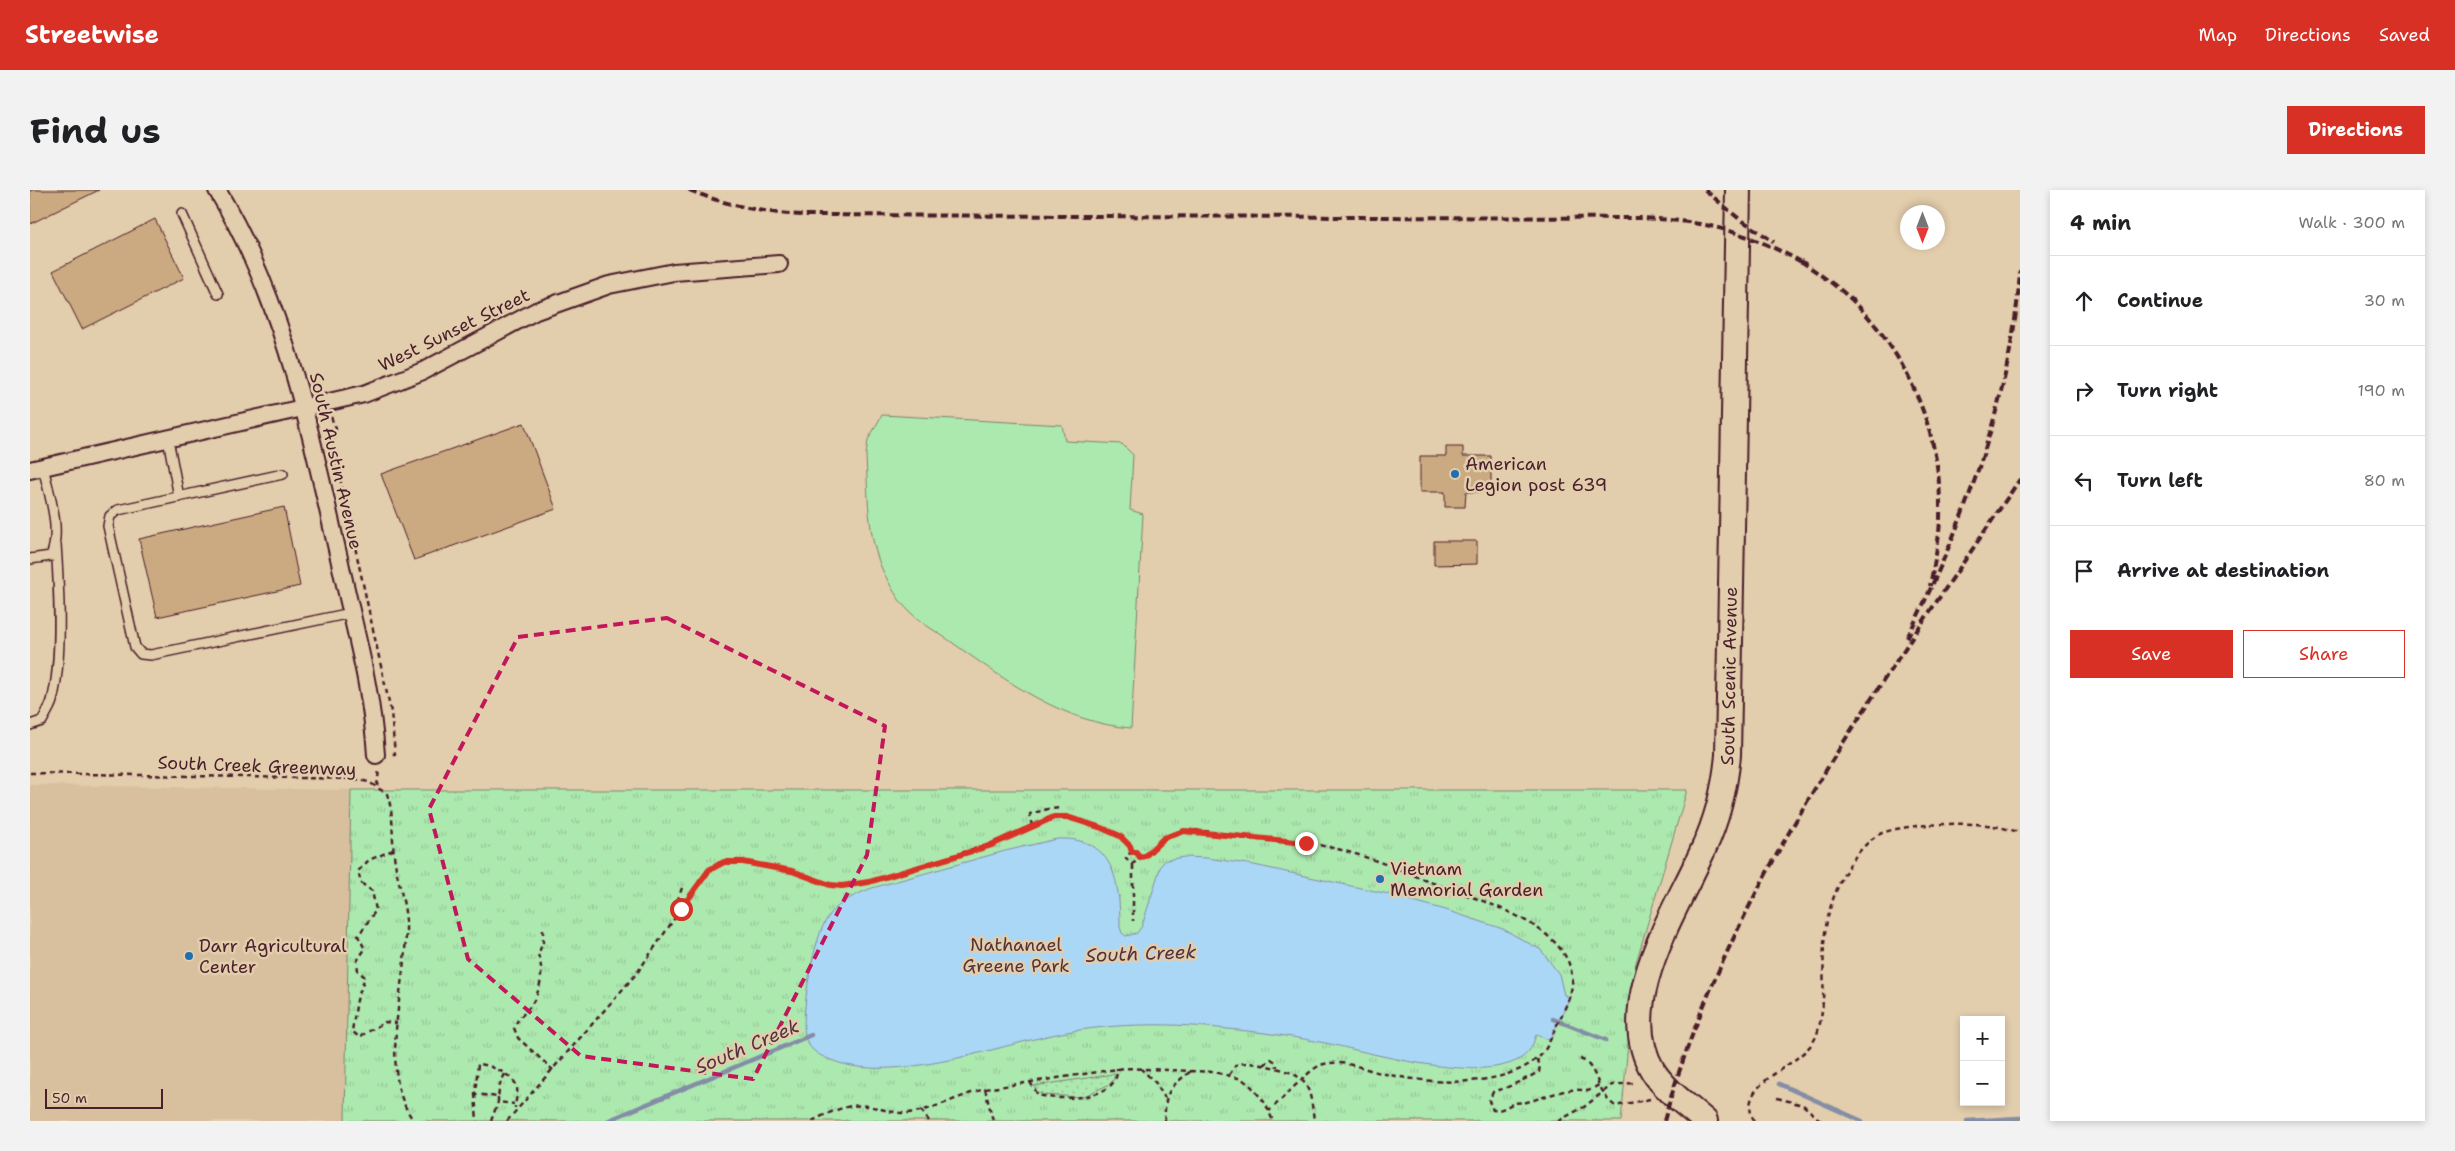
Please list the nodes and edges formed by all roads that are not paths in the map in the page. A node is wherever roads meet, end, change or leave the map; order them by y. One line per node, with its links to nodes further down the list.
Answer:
1 (217, 190): 6 (street, South Austin Avenue)
2 (1738, 190): 16 (main road, South Scenic Avenue)
3 (182, 214): 5 (lane)
4 (779, 264): 6 (street, West Sunset Street)
5 (218, 294)
6 (304, 409): 7 (street, West Sunset Street); 13 (street, South Austin Avenue)
7 (168, 439): 8 (street, West Sunset Street); 10 (lane)
8 (37, 468): 11 (lane)
9 (283, 474): 10 (lane)
10 (179, 497): 13 (lane)
11 (56, 544): 12 (lane); 14 (lane)
12 (30, 559)
13 (351, 613): 15 (street, South Austin Avenue)
14 (30, 725)
15 (376, 755)
16 (1704, 1121)

